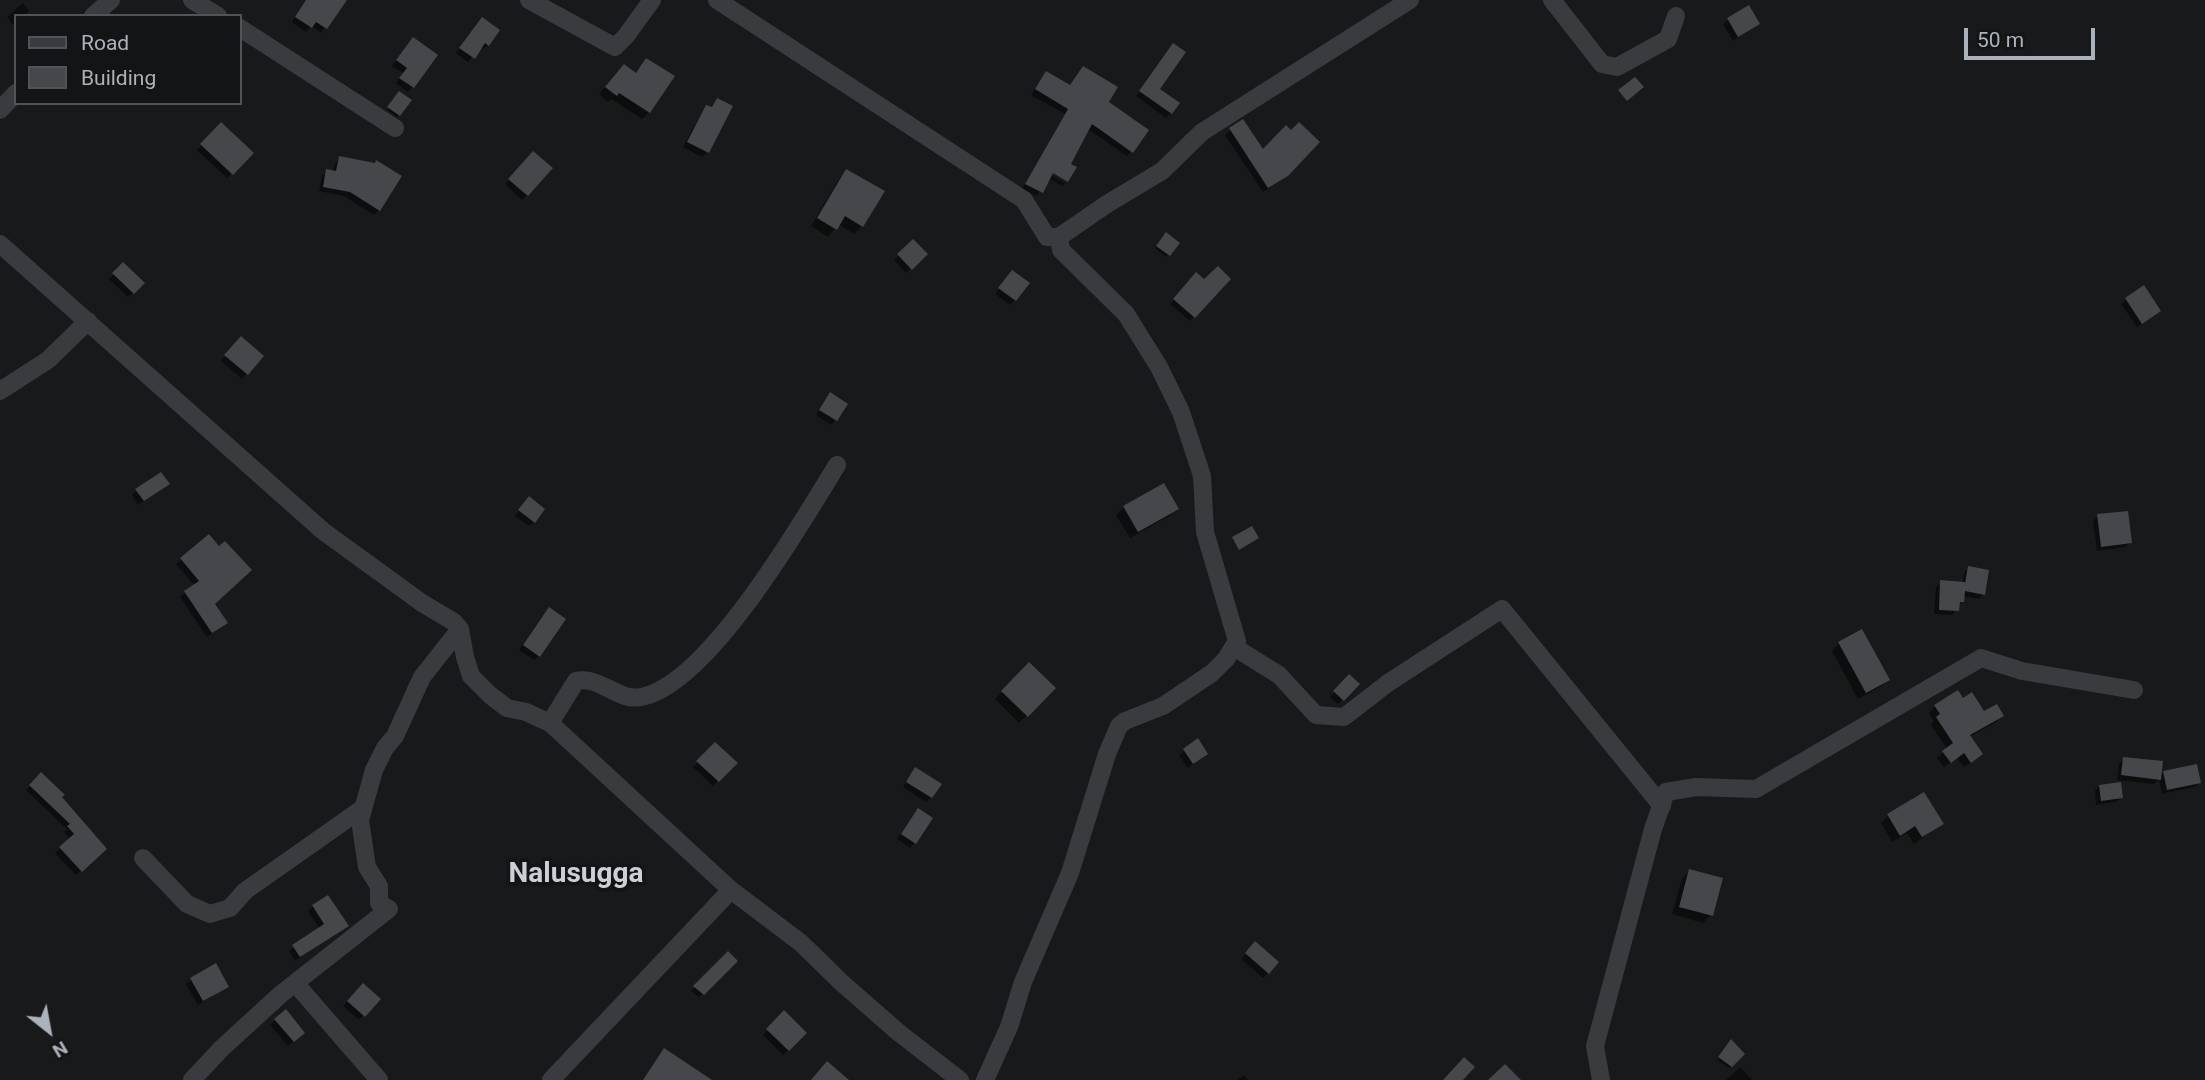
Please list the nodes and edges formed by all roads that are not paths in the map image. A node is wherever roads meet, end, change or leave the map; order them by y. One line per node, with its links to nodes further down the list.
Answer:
1 (111, 0): 8 (street)
2 (192, 0): 9 (street)
3 (529, 0): 4 (street)
4 (652, 0)
5 (717, 0): 15 (street)
6 (1410, 0): 15 (street)
7 (1552, 0): 10 (street)
8 (95, 14)
9 (215, 14)
10 (1676, 16)
11 (242, 29): 14 (street)
12 (14, 95): 13 (street)
13 (0, 110)
14 (395, 128)
15 (1059, 237): 21 (street)
16 (0, 244): 17 (street)
17 (88, 321): 18 (street); 20 (street)
18 (0, 391)
19 (837, 465): 23 (street)
20 (460, 629): 23 (street); 25 (street)
21 (1234, 647): 24 (street); 33 (street)
22 (2134, 690): 24 (street)
23 (550, 723): 27 (street)
24 (1662, 806): 34 (street)
25 (363, 808): 26 (street); 28 (street)
26 (144, 858)
27 (731, 890): 31 (street); 32 (street)
28 (295, 983): 29 (street); 30 (street)
29 (192, 1080)
30 (379, 1080)
31 (551, 1080)
32 (960, 1080)
33 (985, 1080)
34 (1601, 1080)

